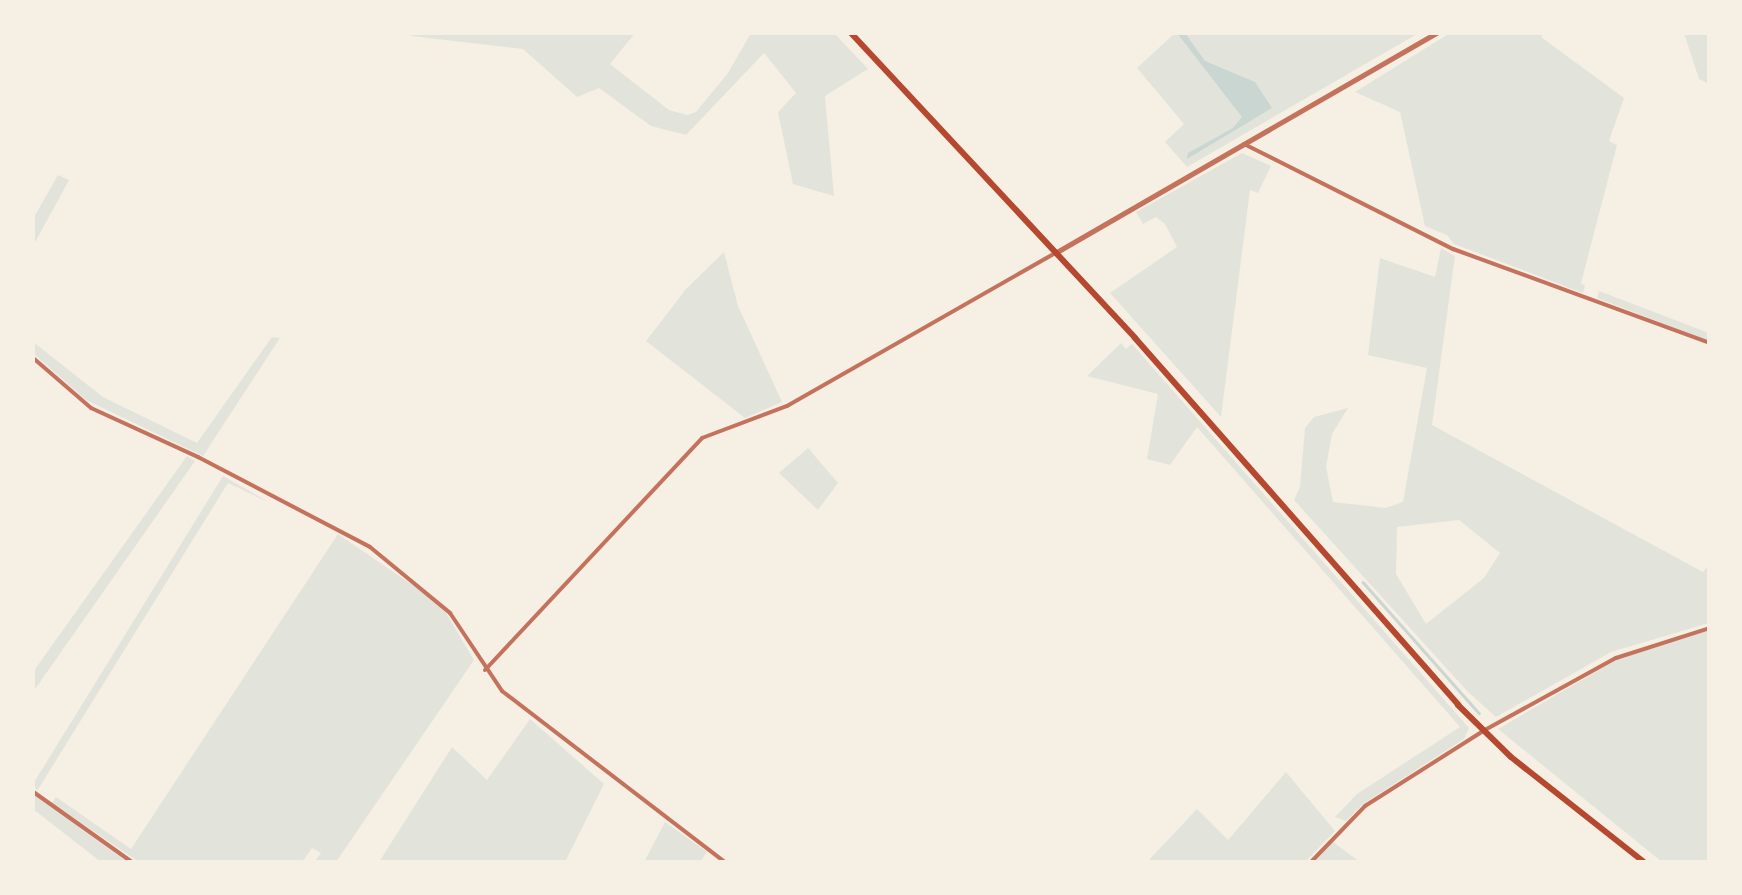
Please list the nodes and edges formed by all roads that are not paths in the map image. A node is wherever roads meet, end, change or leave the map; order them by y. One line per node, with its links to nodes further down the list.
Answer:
1 (850, 32): 4 (main road)
2 (1438, 32): 3 (street)
3 (1244, 144): 4 (street); 5 (street)
4 (1056, 252): 8 (street); 9 (main road)
5 (1710, 343)
6 (32, 357): 8 (street)
7 (1710, 628): 9 (street)
8 (485, 670): 12 (street)
9 (1483, 731): 13 (street); 14 (main road)
10 (32, 791): 11 (street)
11 (132, 862)
12 (725, 862)
13 (1311, 862)
14 (1644, 862)

